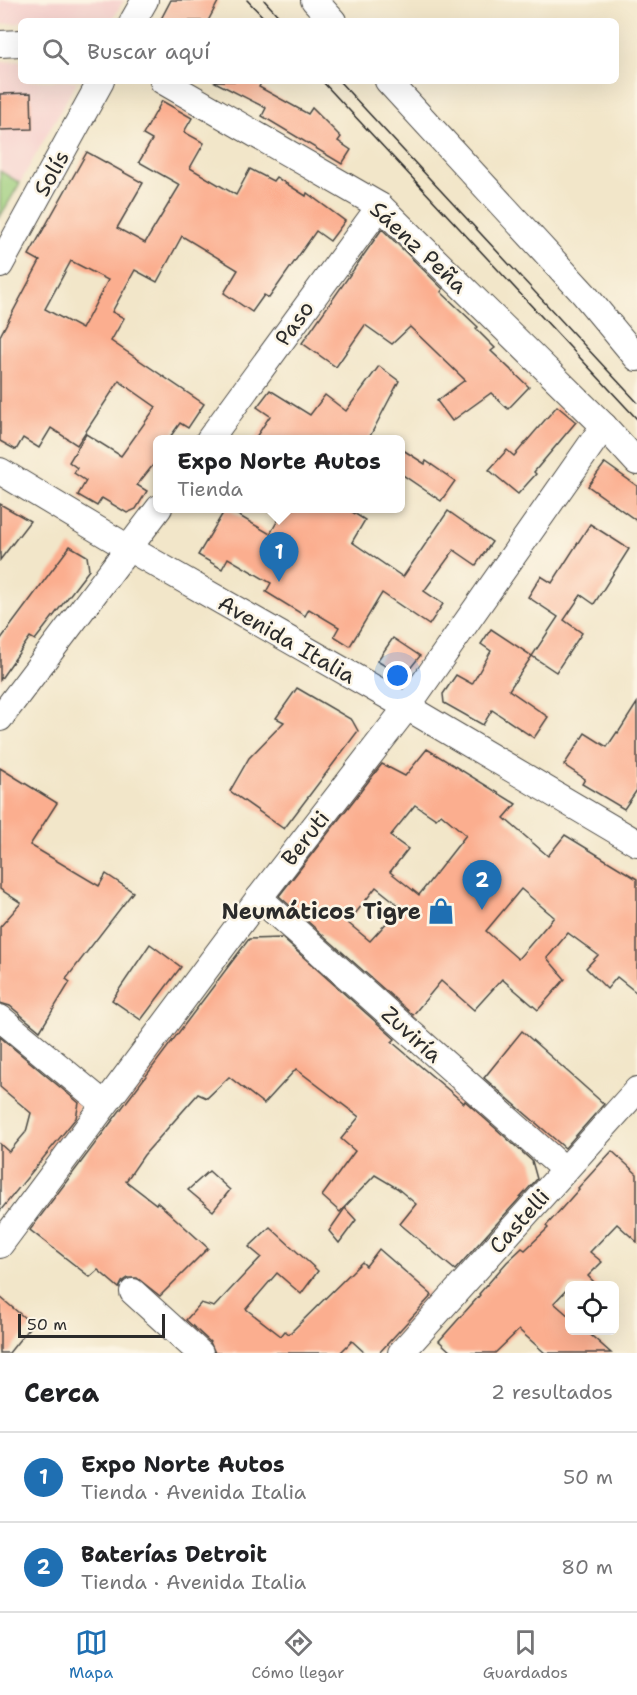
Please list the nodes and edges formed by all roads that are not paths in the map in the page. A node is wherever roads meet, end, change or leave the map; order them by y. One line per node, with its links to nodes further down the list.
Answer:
1 (145, 0): 3 (street)
2 (314, 0): 4 (street)
3 (135, 18)
4 (330, 18)
5 (18, 43): 6 (street)
6 (0, 44)
7 (99, 84): 11 (street, Solís)
8 (168, 84): 10 (street, Sáenz Peña)
9 (391, 84): 12 (street)
10 (380, 206): 13 (street, Sáenz Peña); 14 (street, Paso)
11 (4, 252)
12 (637, 358)
13 (604, 426): 15 (street, Sáenz Peña); 19 (street, Beruti)
14 (213, 435)
15 (637, 462)
16 (0, 471): 18 (street, Avenida Italia)
17 (155, 513): 18 (street)
18 (130, 549): 19 (street, Avenida Italia); 20 (street)
19 (407, 707): 21 (street, Avenida Italia); 22 (street, Beruti)
20 (0, 718)
21 (637, 843)
22 (259, 897): 25 (street, Beruti); 26 (street, Zuviría)
23 (0, 1018): 25 (street)
24 (637, 1090): 26 (street, Castelli)
25 (104, 1104): 27 (street, Beruti)
26 (565, 1170): 30 (street, Castelli)
27 (4, 1230)
28 (133, 1292): 29 (street)
29 (200, 1353)
30 (401, 1353)

